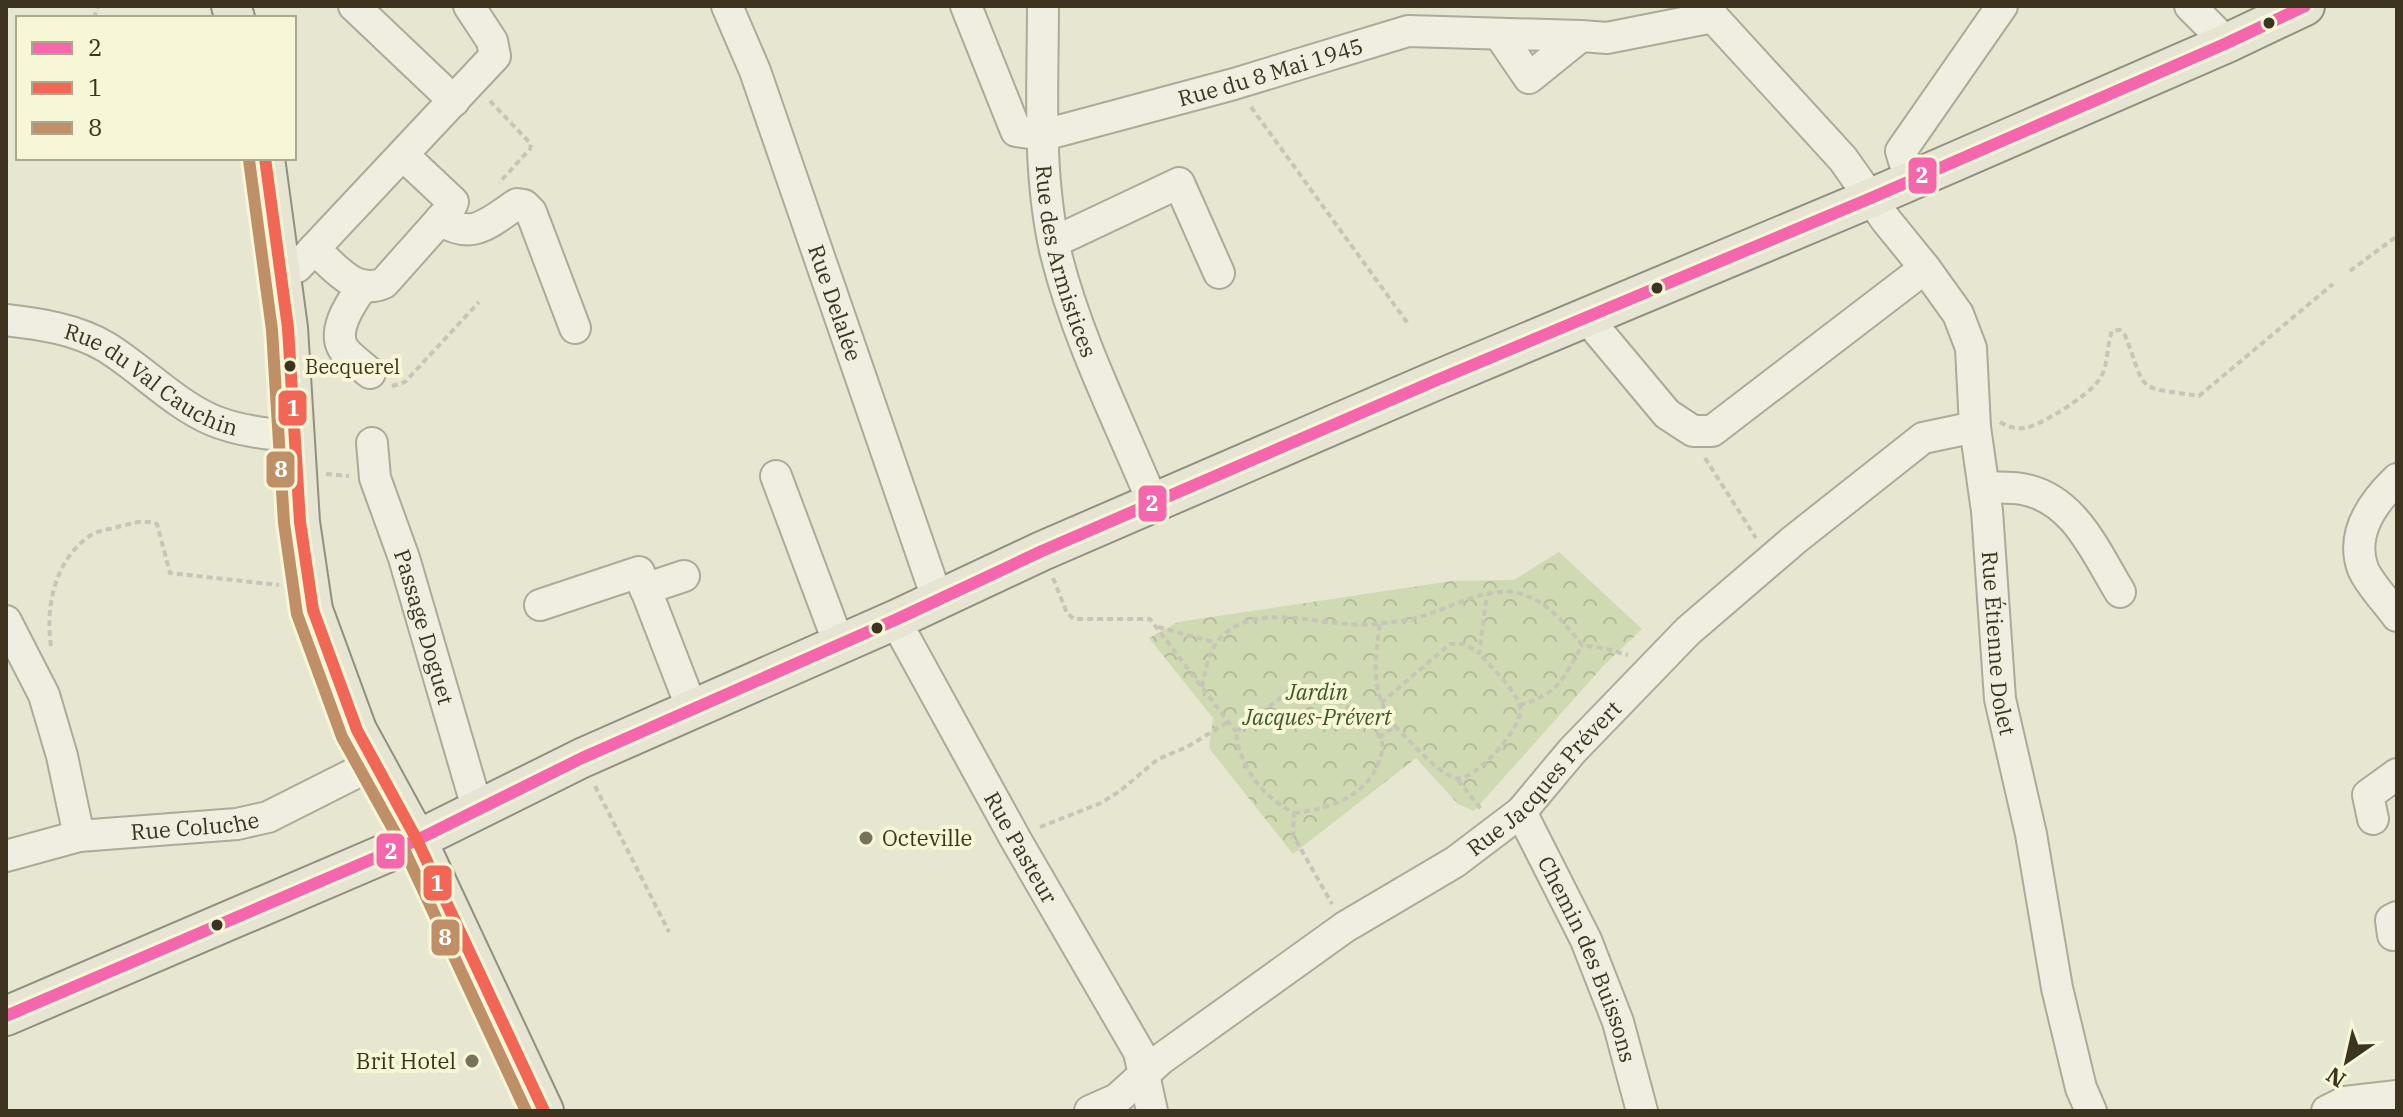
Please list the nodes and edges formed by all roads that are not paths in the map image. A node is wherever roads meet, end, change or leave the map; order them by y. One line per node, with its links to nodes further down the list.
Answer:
1 (354, 6): 13 (street)
2 (469, 6): 13 (street)
3 (727, 6): 40 (street, Rue Delalée)
4 (966, 6): 14 (street)
5 (1043, 6): 14 (street, Rue des Armistices)
6 (2002, 6): 17 (street)
7 (2190, 6): 12 (street)
8 (2305, 6): 12 (main road)
9 (1712, 11): 11 (street, Rue du 8 Mai 1945); 18 (street, Rue Étienne Dolet)
10 (1499, 34): 11 (street, Rue du 8 Mai 1945); 11 (street); 14 (street, Rue du 8 Mai 1945)
11 (1581, 36)
12 (2227, 43): 17 (main road)
13 (463, 91): 15 (street)
14 (1044, 135): 20 (street, Rue des Armistices)
15 (403, 155): 19 (street); 21 (street)
16 (265, 160): 23 (main road)
17 (1910, 181): 18 (main road)
18 (1871, 198): 22 (street, Rue Étienne Dolet); 26 (main road)
19 (440, 220): 25 (street); 28 (street)
20 (1054, 242): 24 (street); 36 (street, Rue des Armistices)
21 (314, 249): 23 (street); 25 (street)
22 (1925, 268): 26 (street); 30 (street, Rue Étienne Dolet)
23 (282, 272): 32 (main road)
24 (1219, 273)
25 (362, 287): 29 (street)
26 (1586, 317): 36 (main road)
27 (6, 320): 32 (street, Rue du Val Cauchin)
28 (575, 328)
29 (370, 373)
30 (1974, 415): 35 (street, Rue Étienne Dolet); 51 (street, Rue Jacques Prévert)
31 (372, 443): 49 (street, Passage Doguet)
32 (296, 454): 47 (main road)
33 (776, 476): 45 (street)
34 (2397, 479): 42 (street)
35 (1984, 487): 39 (street); 62 (street, Rue Étienne Dolet)
36 (1153, 503): 40 (main road)
37 (684, 576): 38 (street)
38 (645, 589): 41 (street); 46 (street)
39 (2120, 592)
40 (938, 601): 43 (main road)
41 (540, 605)
42 (2397, 616)
43 (895, 620): 45 (main road); 56 (street, Rue Pasteur)
44 (6, 621): 52 (street)
45 (839, 644): 46 (main road)
46 (692, 709): 49 (main road)
47 (375, 763): 52 (street, Rue Coluche); 53 (main road)
48 (2397, 774): 50 (street)
49 (478, 811): 53 (main road)
50 (2373, 819)
51 (1509, 821): 56 (street, Rue Jacques Prévert); 61 (street, Chemin des Buissons)
52 (79, 836): 54 (street, Rue Coluche)
53 (417, 840): 55 (main road); 58 (main road)
54 (6, 856)
55 (6, 1016)
56 (1144, 1075): 59 (street, Rue Jacques Prévert); 60 (street, Rue Pasteur)
57 (2397, 1096): 63 (street)
58 (544, 1111)
59 (1090, 1111)
60 (1152, 1111)
61 (1642, 1111)
62 (2091, 1111)
63 (2327, 1111)

